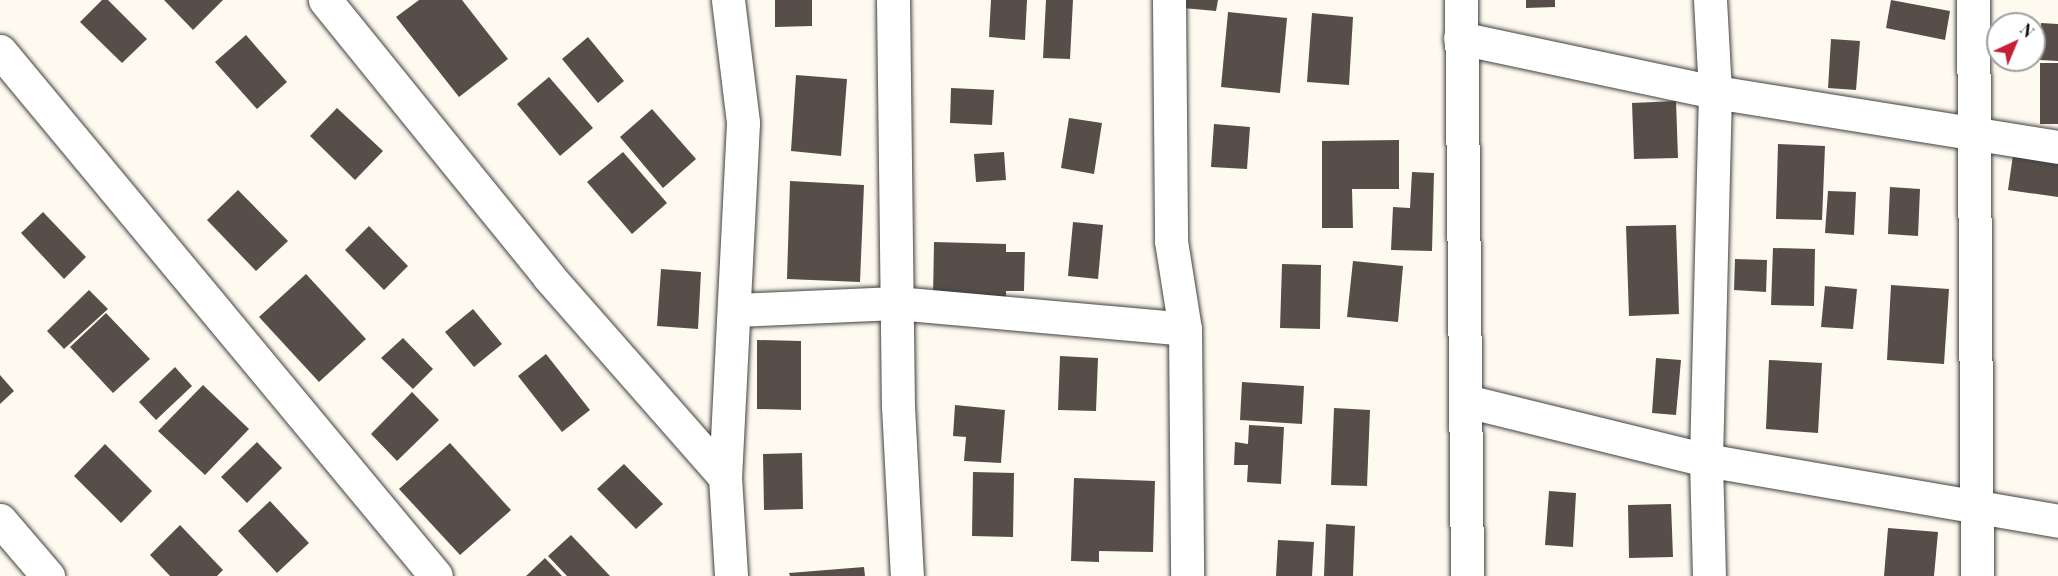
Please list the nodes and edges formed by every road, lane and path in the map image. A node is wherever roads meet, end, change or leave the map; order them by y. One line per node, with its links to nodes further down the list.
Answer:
1 (325, 0): 18 (street)
2 (893, 0): 13 (street)
3 (1169, 0): 15 (street)
4 (1461, 0): 8 (street)
5 (1710, 0): 10 (street)
6 (1973, 0): 11 (street)
7 (723, 5): 14 (street)
8 (1460, 38): 10 (street); 16 (street)
9 (0, 51): 23 (street)
10 (1714, 92): 11 (street); 17 (street)
11 (1972, 131): 12 (street); 19 (street)
12 (2058, 147)
13 (896, 303): 14 (street); 15 (street); 25 (street)
14 (736, 310): 18 (street)
15 (1185, 329): 26 (street)
16 (1466, 401): 17 (street); 27 (street)
17 (1706, 460): 19 (street); 28 (street)
18 (725, 477): 24 (street)
19 (1976, 506): 21 (street); 29 (street)
20 (0, 520): 22 (street)
21 (2058, 521)
22 (48, 576)
23 (436, 576)
24 (731, 576)
25 (907, 576)
26 (1186, 576)
27 (1467, 576)
28 (1709, 576)
29 (1977, 576)

